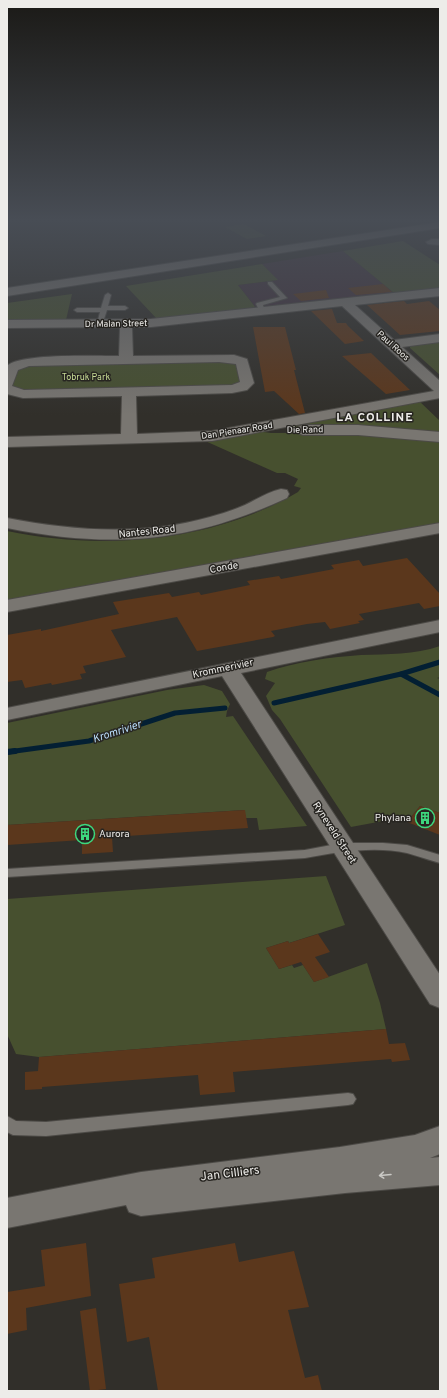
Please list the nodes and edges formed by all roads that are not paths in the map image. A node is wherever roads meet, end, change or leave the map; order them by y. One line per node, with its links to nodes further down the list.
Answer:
1 (58, 284): 3 (main road)
2 (271, 284): 10 (lane)
3 (7, 292)
4 (440, 292): 6 (street, Dr Malan Street)
5 (108, 295): 8 (lane)
6 (346, 302): 10 (street, Dr Malan Street); 15 (street, Paul Roos)
7 (125, 308): 8 (lane)
8 (104, 309): 9 (lane); 12 (lane)
9 (77, 310)
10 (262, 312): 13 (street, Dr Malan Street)
11 (7, 324): 12 (street, Dr Malan Street)
12 (100, 324): 13 (street, Dr Malan Street)
13 (126, 325): 16 (street)
14 (440, 338): 15 (street)
15 (392, 344): 19 (street, Paul Roos)
16 (126, 360): 17 (street); 20 (street)
17 (7, 383)
18 (7, 389): 20 (street)
19 (440, 389)
20 (129, 392): 24 (street)
21 (440, 394): 22 (street, Dan Pienaar Road)
22 (265, 427): 23 (street, Die Rand); 24 (street, Dan Pienaar Road)
23 (440, 437)
24 (129, 439): 25 (street, Dan Pienaar Road)
25 (7, 442)
26 (281, 494): 27 (street, Nantes Road)
27 (7, 524)
28 (440, 528): 29 (street, Conde)
29 (7, 606)
30 (440, 626): 31 (street, Krommerivier)
31 (228, 669): 32 (street, Krommerivier); 33 (street, Ryneveld Street)
32 (7, 714)
33 (342, 847): 34 (lane); 35 (lane); 36 (street, Ryneveld Street)
34 (440, 859)
35 (7, 873)
36 (440, 997)
37 (348, 1099): 38 (lane)
38 (7, 1123)
39 (440, 1140): 41 (main road, Jan Cilliers)
40 (440, 1171): 41 (main road, Jan Cilliers, one-way to 41)
41 (14, 1212)

